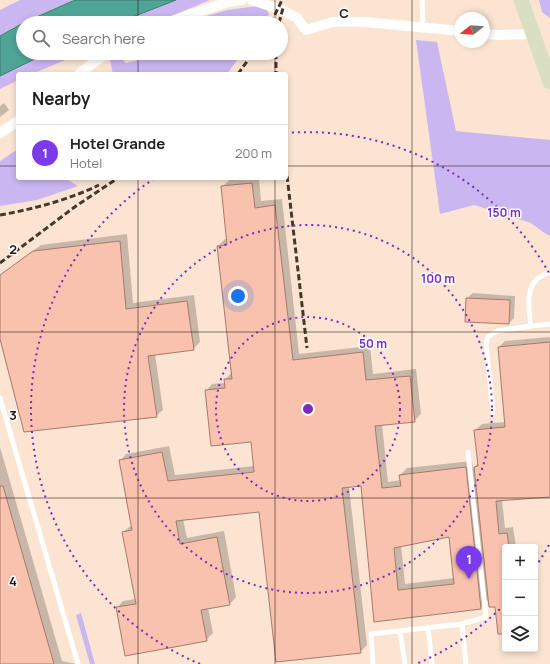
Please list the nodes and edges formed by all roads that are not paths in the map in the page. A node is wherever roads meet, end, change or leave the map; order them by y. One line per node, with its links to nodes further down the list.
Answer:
1 (242, 0): 5 (street)
2 (252, 0): 6 (street)
3 (422, 0): 6 (lane)
4 (521, 0): 9 (street)
5 (187, 16)
6 (423, 28): 7 (street)
7 (454, 31)
8 (490, 34): 9 (street)
9 (533, 34): 12 (street)
10 (98, 60): 11 (street)
11 (82, 72)
12 (550, 82)
13 (16, 122): 14 (street)
14 (0, 133)
15 (550, 273): 17 (lane)
16 (550, 324): 17 (lane)
17 (531, 326): 19 (lane)
18 (0, 398): 24 (lane)
19 (493, 412)
20 (468, 452): 21 (lane)
21 (462, 624): 22 (lane); 28 (lane)
22 (428, 628): 23 (lane); 27 (lane)
23 (400, 631): 25 (lane); 26 (lane)
24 (78, 664)
25 (373, 664)
26 (405, 664)
27 (432, 664)
28 (466, 664)

